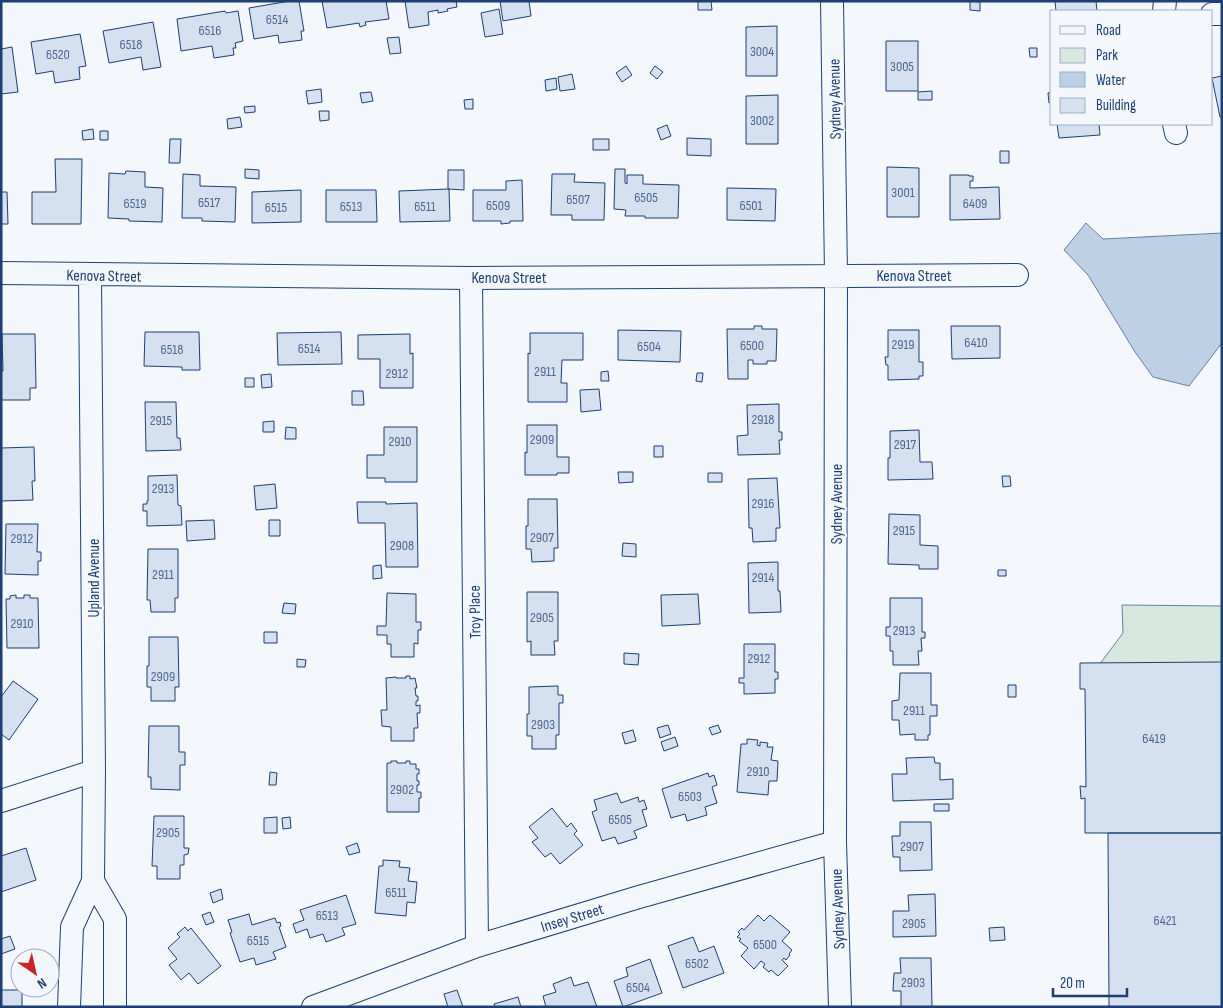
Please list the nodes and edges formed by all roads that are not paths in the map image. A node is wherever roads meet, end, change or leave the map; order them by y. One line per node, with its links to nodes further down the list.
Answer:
1 (832, 1): 5 (street, Sydney Avenue)
2 (1, 273): 4 (street, Kenova Street)
3 (1017, 274): 5 (street, Kenova Street)
4 (90, 275): 6 (street, Kenova Street); 7 (street, Upland Avenue)
5 (836, 276): 6 (street, Kenova Street); 9 (street, Sydney Avenue)
6 (471, 278): 11 (street, Troy Place)
7 (94, 771): 8 (street); 10 (street, Upland Avenue)
8 (1, 801)
9 (835, 842): 11 (street, Insey Street); 15 (street, Sydney Avenue)
10 (93, 881): 12 (street, Upland Avenue); 13 (street)
11 (478, 946): 14 (street, Insey Street)
12 (69, 1007)
13 (115, 1007)
14 (313, 1007)
15 (840, 1007)

